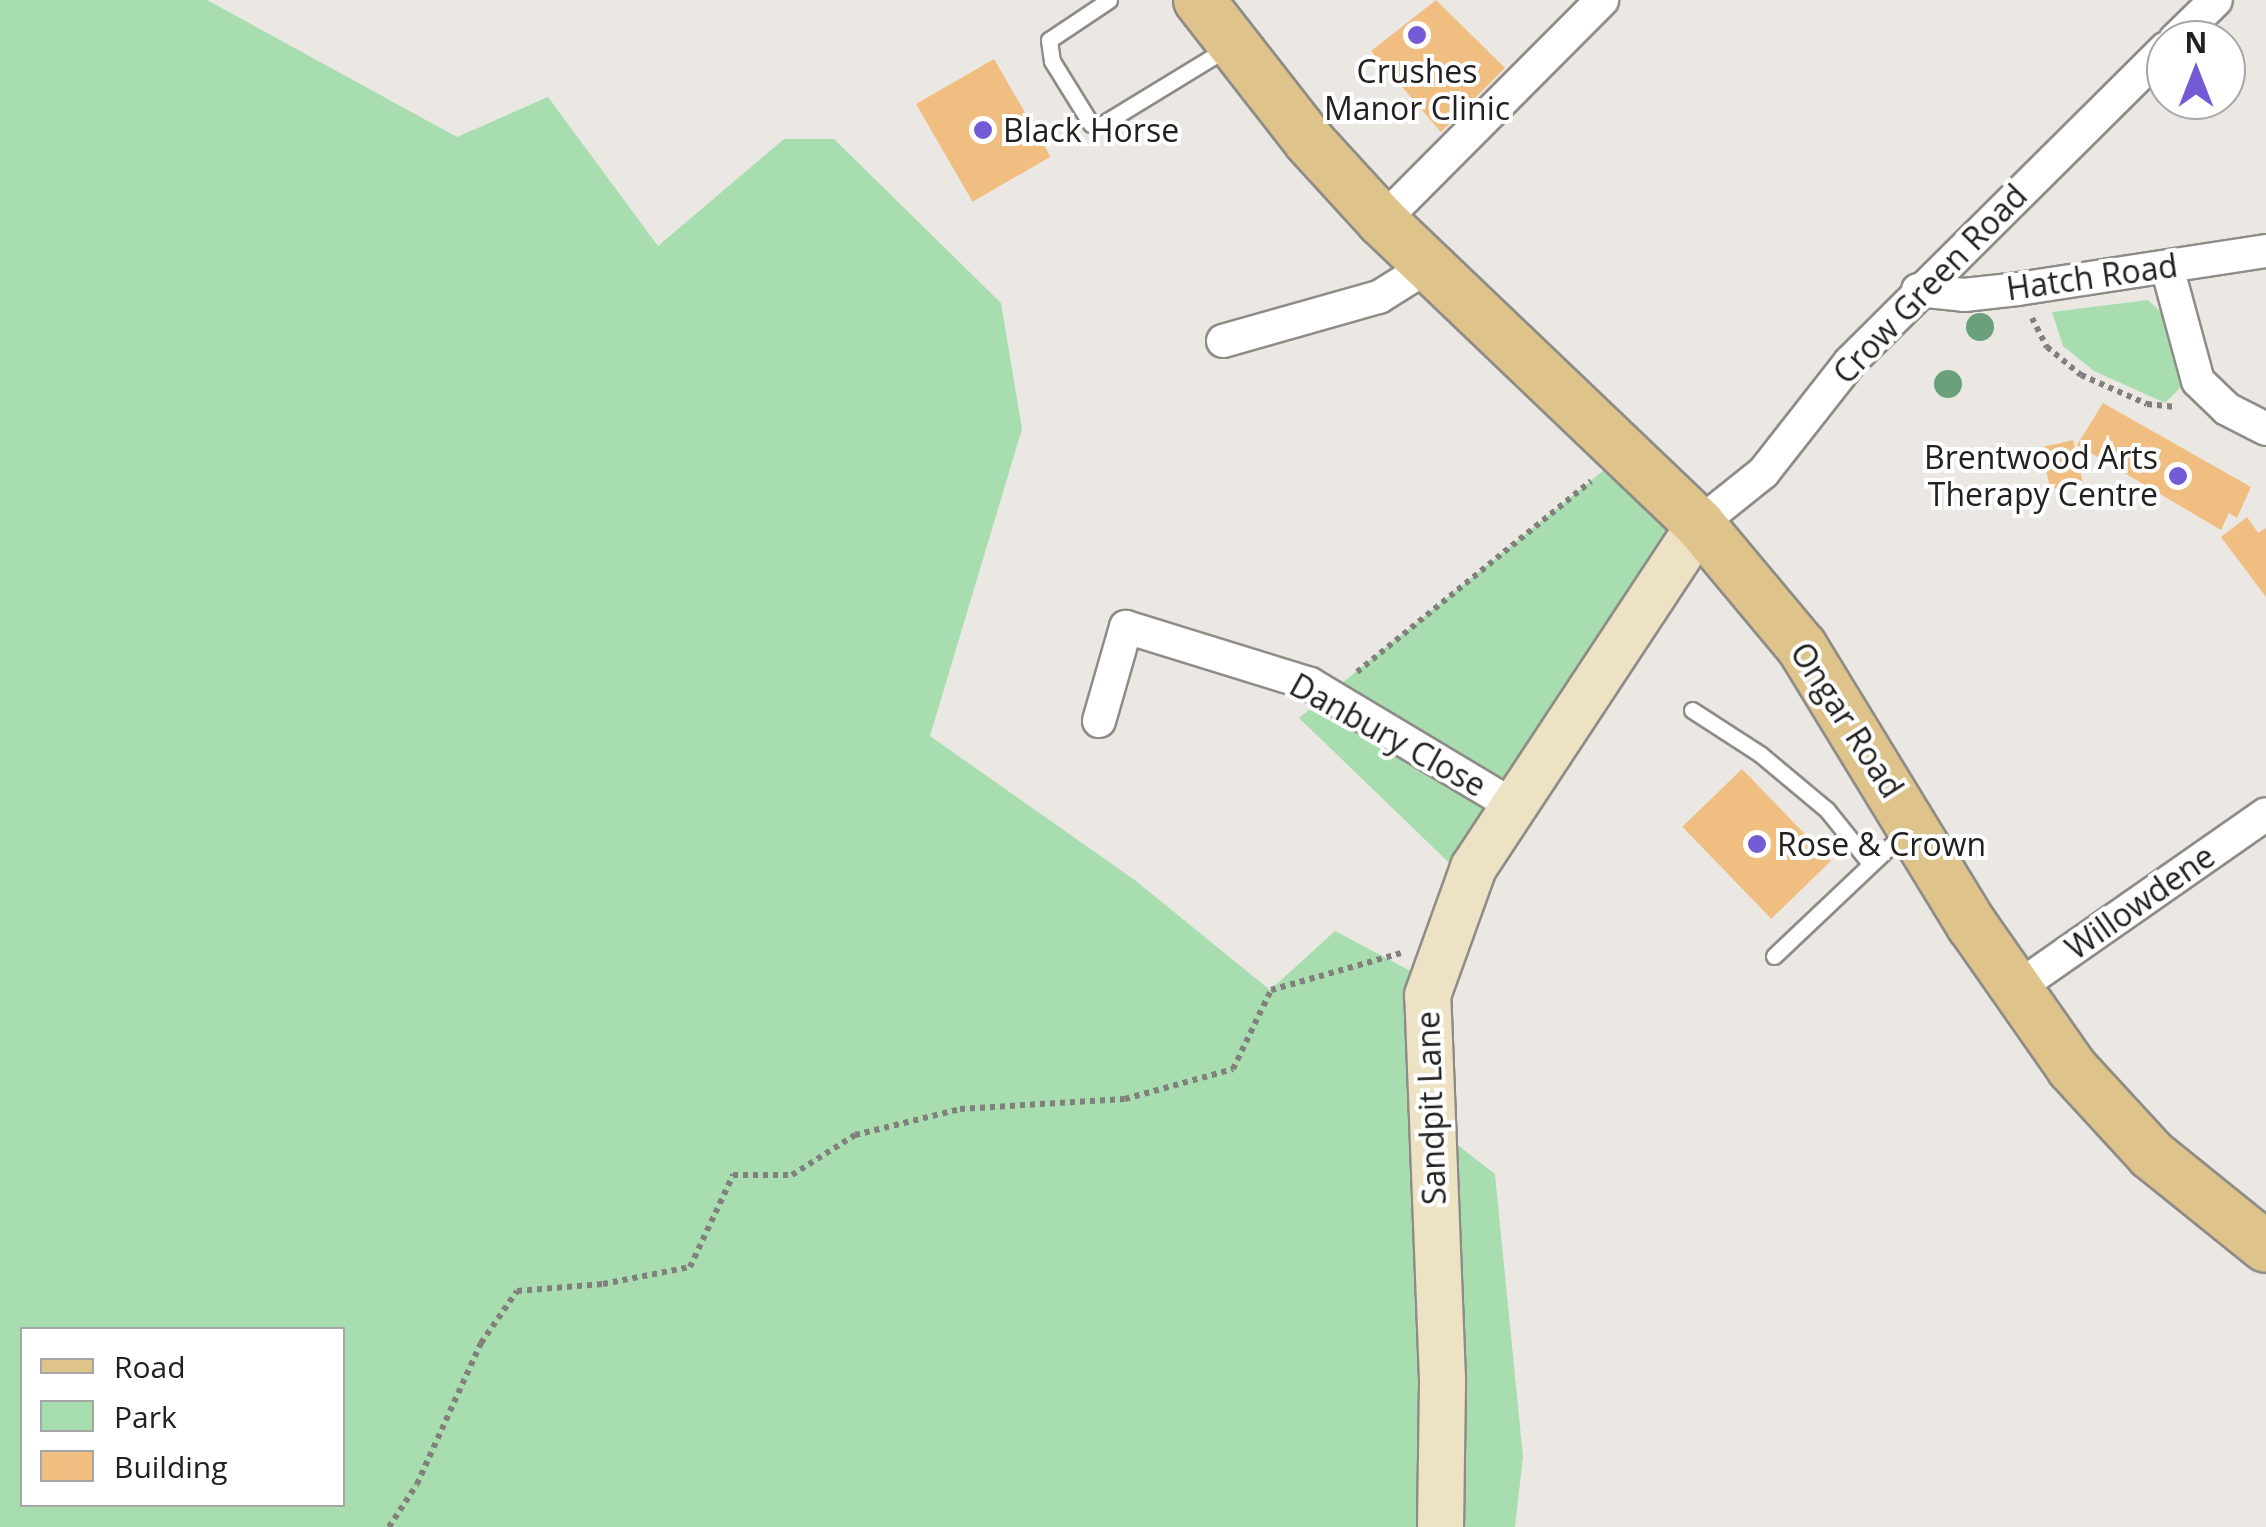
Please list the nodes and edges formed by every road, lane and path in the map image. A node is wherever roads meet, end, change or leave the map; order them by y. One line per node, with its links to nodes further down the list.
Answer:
1 (1109, 0): 6 (lane)
2 (1199, 0): 6 (main road, Ongar Road)
3 (1602, 0): 8 (street)
4 (2216, 0): 5 (street)
5 (2195, 20)
6 (1232, 45): 8 (main road, Ongar Road)
7 (2146, 68): 13 (street, Crow Green Road)
8 (1382, 221): 10 (main road, Ongar Road)
9 (2266, 251): 11 (street, Hatch Road)
10 (1427, 267): 14 (street); 17 (main road, Ongar Road)
11 (2167, 267): 12 (street, Hatch Road); 15 (street)
12 (2018, 289): 13 (street, Hatch Road); 15 (path)
13 (1918, 290): 18 (street, Crow Green Road)
14 (1223, 341)
15 (2227, 409): 16 (street)
16 (2266, 429)
17 (1625, 454): 18 (main road, Ongar Road); 19 (path)
18 (1699, 524): 22 (street, Sandpit Lane); 24 (main road, Ongar Road)
19 (1328, 695): 21 (street, Danbury Close); 22 (street, Danbury Close)
20 (1692, 710): 25 (lane)
21 (1099, 721)
22 (1512, 805): 26 (street, Sandpit Lane)
23 (2266, 814): 28 (street, Willowdene)
24 (1914, 826): 25 (lane); 28 (main road, Ongar Road)
25 (1868, 861): 27 (lane)
26 (1446, 939): 30 (path); 31 (street, Sandpit Lane)
27 (1774, 956)
28 (2014, 990): 29 (main road, Ongar Road)
29 (2266, 1247)
30 (388, 1527)
31 (1440, 1527)

